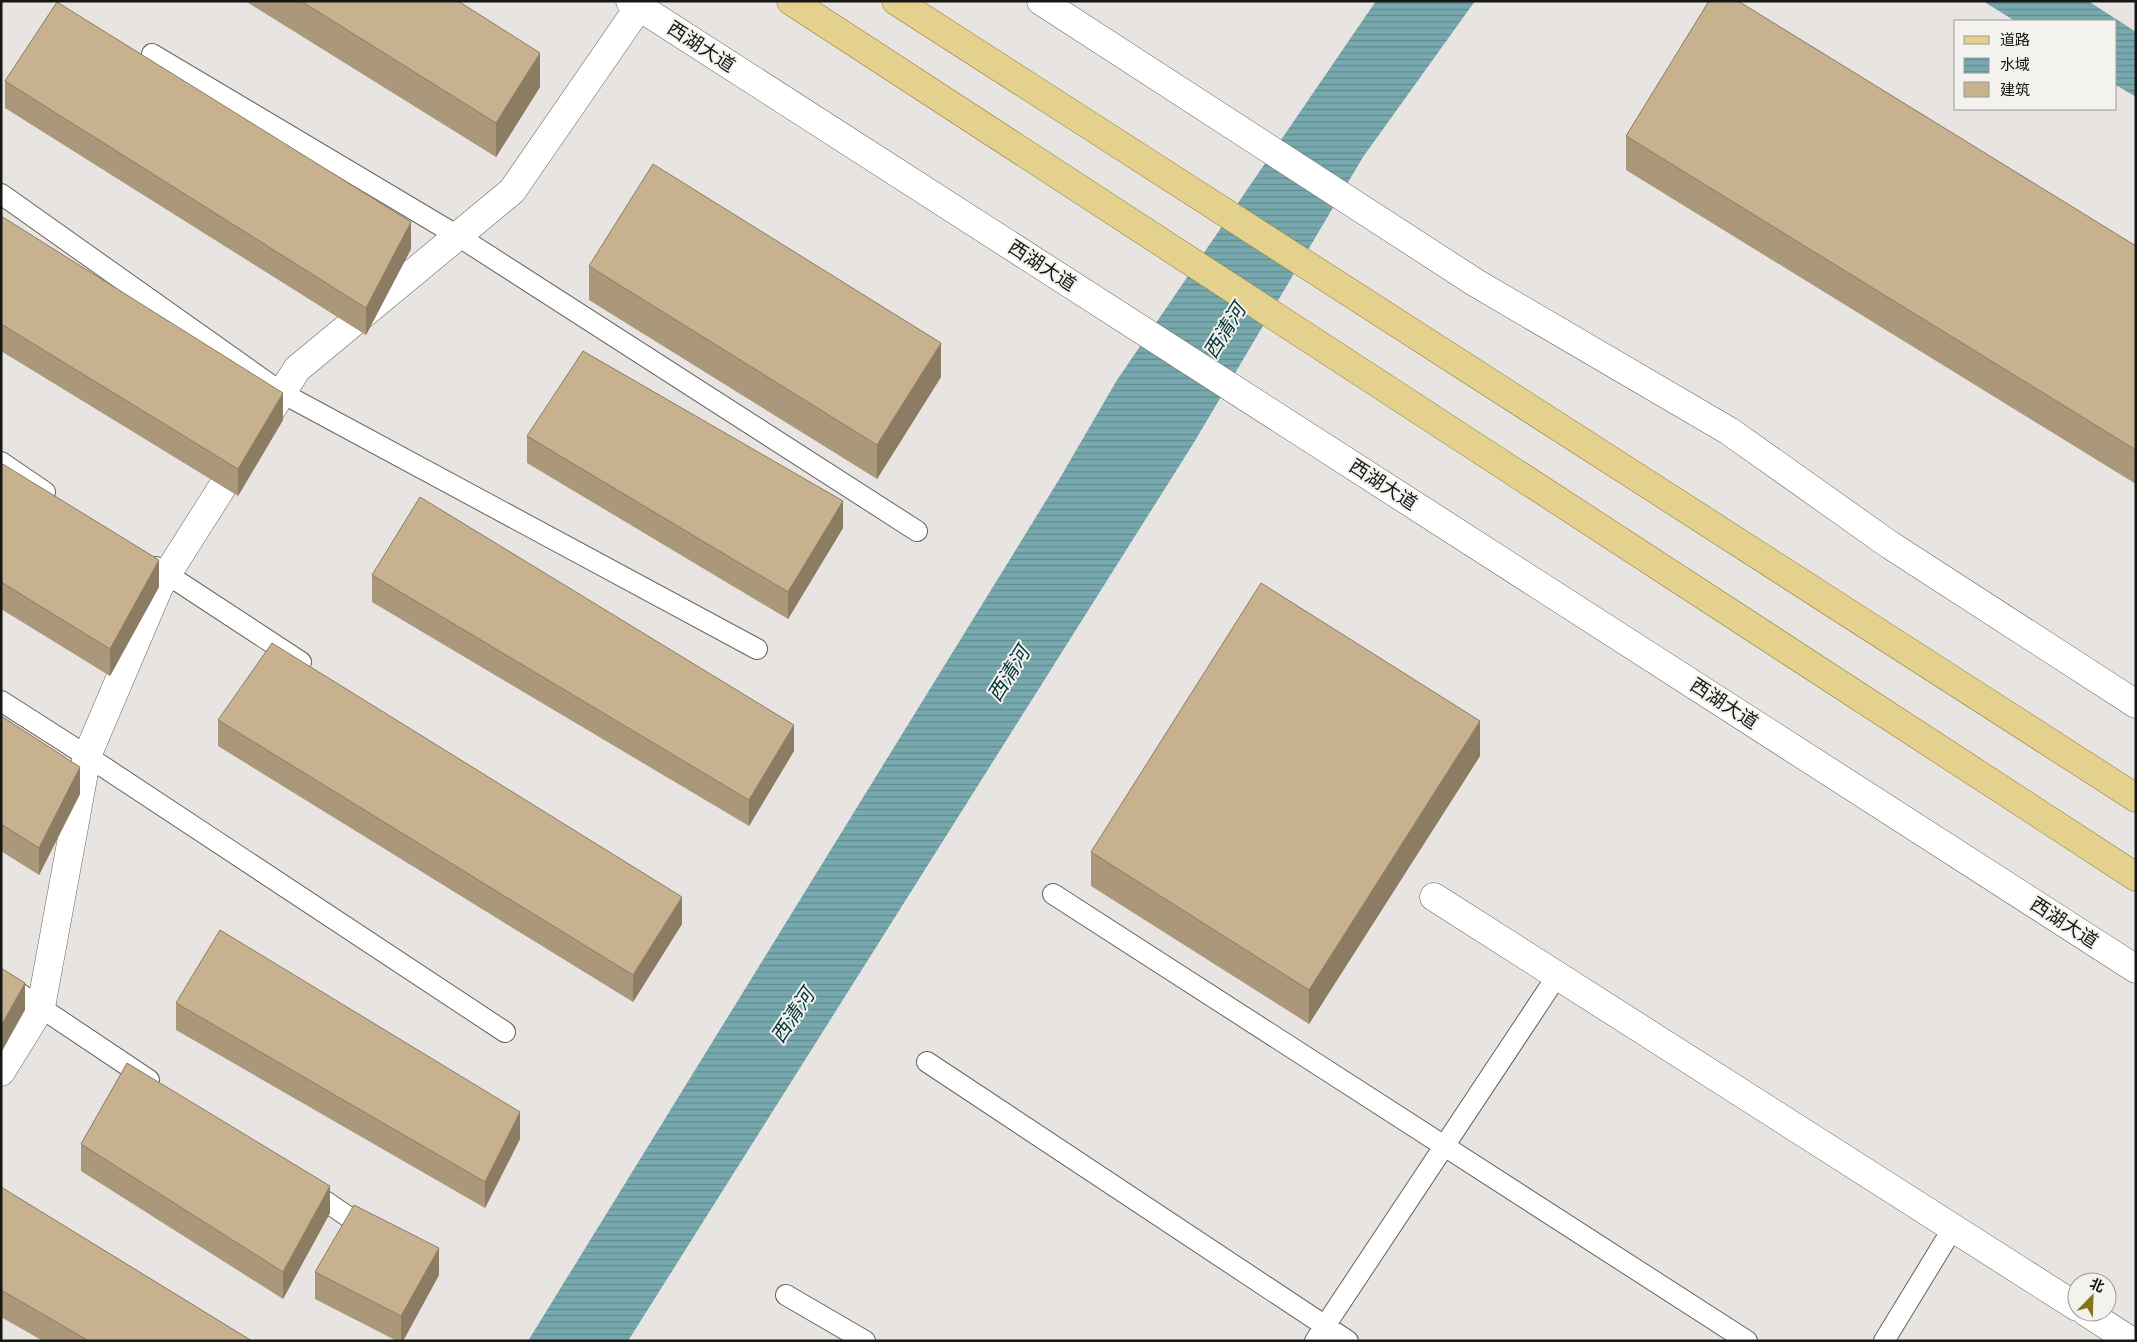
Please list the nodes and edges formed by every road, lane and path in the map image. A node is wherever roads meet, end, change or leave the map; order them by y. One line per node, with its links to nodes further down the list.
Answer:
1 (791, 1): 20 (main road)
2 (896, 1): 19 (main road)
3 (1041, 1): 17 (street)
4 (637, 3): 7 (street); 23 (street, 西湖大道)
5 (152, 54): 7 (lane)
6 (1, 194): 8 (lane)
7 (458, 236): 8 (street); 11 (lane)
8 (282, 393): 13 (street); 14 (lane)
9 (1, 462): 10 (lane)
10 (59, 501)
11 (917, 531)
12 (142, 557): 13 (lane)
13 (167, 574): 15 (lane); 18 (street)
14 (757, 649)
15 (316, 671)
16 (1, 701): 18 (lane)
17 (2136, 704)
18 (87, 756): 26 (street); 27 (lane)
19 (2136, 798)
20 (2136, 877)
21 (1053, 894): 31 (lane)
22 (1434, 897): 24 (street)
23 (2136, 970)
24 (1557, 976): 31 (lane); 33 (street)
25 (1, 980): 26 (lane)
26 (41, 1007): 29 (street); 30 (lane)
27 (505, 1032)
28 (927, 1062): 38 (lane)
29 (1, 1072)
30 (163, 1090)
31 (1445, 1146): 38 (lane); 41 (lane)
32 (292, 1178): 34 (lane)
33 (1953, 1228): 36 (street); 42 (lane)
34 (373, 1234)
35 (786, 1295): 39 (lane)
36 (2067, 1300)
37 (2102, 1322): 43 (street)
38 (1320, 1333): 40 (lane)
39 (865, 1341)
40 (1348, 1341)
41 (1747, 1341)
42 (1884, 1341)
43 (2131, 1341)

